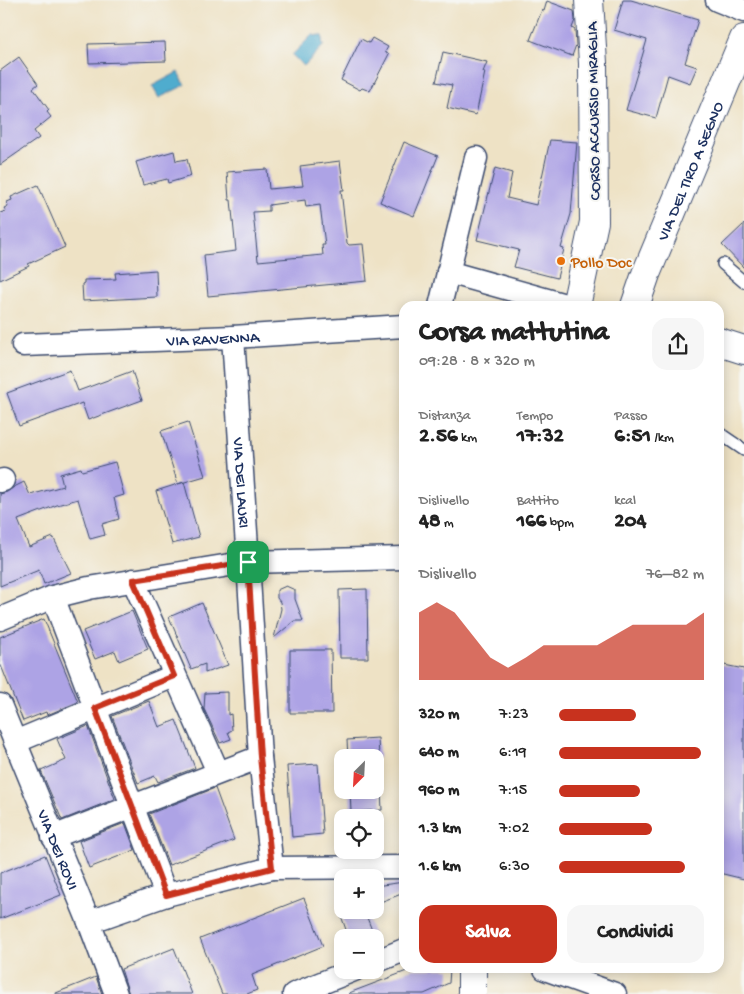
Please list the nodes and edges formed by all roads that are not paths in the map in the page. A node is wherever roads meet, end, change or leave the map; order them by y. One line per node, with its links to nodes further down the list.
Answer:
1 (589, 0): 12 (street, CORSO ACCURSIO MIRAGLIA)
2 (717, 0): 3 (street)
3 (744, 11)
4 (744, 39): 8 (street, VIA DEL TIRO A SEGNO)
5 (476, 158): 7 (street)
6 (723, 264): 9 (lane)
7 (448, 272): 10 (street); 11 (street)
8 (646, 274): 13 (street); 14 (street)
9 (744, 282)
10 (441, 301)
11 (551, 301)
12 (577, 301)
13 (622, 301)
14 (637, 301)
15 (399, 326): 16 (street, VIA RAVENNA)
16 (232, 337): 18 (street, VIA RAVENNA); 23 (street, VIA DEI LAURI)
17 (724, 344): 19 (street)
18 (23, 345)
19 (744, 350)
20 (724, 437): 21 (lane)
21 (744, 450)
22 (399, 558): 23 (street)
23 (248, 562): 24 (street); 31 (street, VIA DEI LAURI)
24 (133, 580): 25 (street); 27 (street)
25 (53, 598): 26 (street); 29 (street)
26 (0, 619)
27 (174, 676): 29 (street); 32 (street)
28 (0, 705): 30 (street, VIA DEI ROVI)
29 (95, 708): 30 (street); 33 (street)
30 (15, 742): 34 (street, VIA DEI ROVI)
31 (260, 757): 32 (street); 36 (street, VIA DEI LAURI)
32 (218, 772): 33 (street)
33 (132, 805): 34 (street); 37 (street)
34 (53, 837): 38 (street, VIA DEI ROVI)
35 (399, 867): 36 (street)
36 (272, 868): 37 (street)
37 (166, 895): 38 (street)
38 (89, 922): 44 (street, VIA DEI ROVI)
39 (399, 952): 40 (street)
40 (384, 958)
41 (472, 973): 46 (street)
42 (556, 973): 47 (street)
43 (334, 978): 45 (street)
44 (116, 994)
45 (294, 994)
46 (472, 994)
47 (615, 994)

